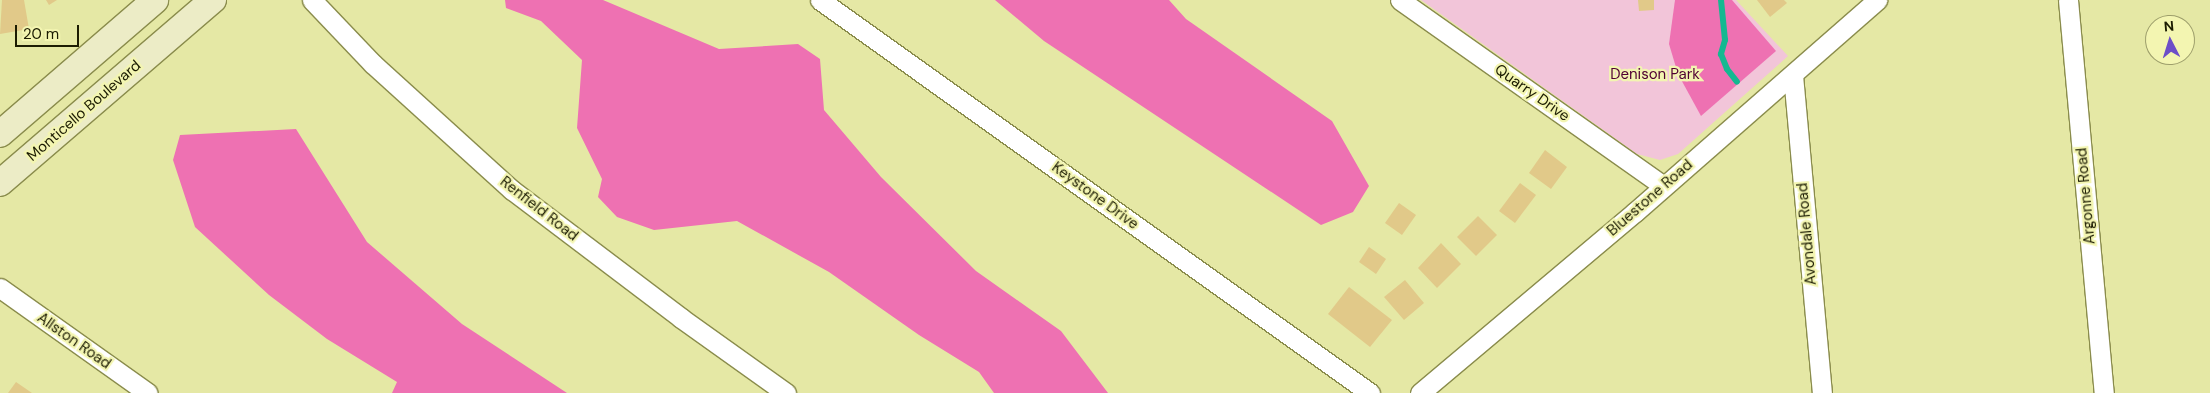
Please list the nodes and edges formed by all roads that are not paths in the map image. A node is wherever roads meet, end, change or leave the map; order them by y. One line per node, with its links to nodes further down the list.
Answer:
1 (155, 0): 9 (main road)
2 (213, 0): 10 (main road, Monticello Boulevard)
3 (312, 0): 14 (street, Renfield Road)
4 (820, 0): 15 (street, Keystone Drive)
5 (1400, 0): 11 (street, Quarry Drive)
6 (1877, 0): 8 (street, Bluestone Road)
7 (2068, 0): 18 (street, Argonne Road)
8 (1793, 74): 11 (street, Bluestone Road); 17 (street, Avondale Road)
9 (0, 134)
10 (0, 184)
11 (1664, 186): 16 (street, Bluestone Road)
12 (0, 288): 13 (street, Allston Road)
13 (148, 393)
14 (786, 393)
15 (1370, 393)
16 (1420, 393)
17 (1822, 393)
18 (2104, 393)

